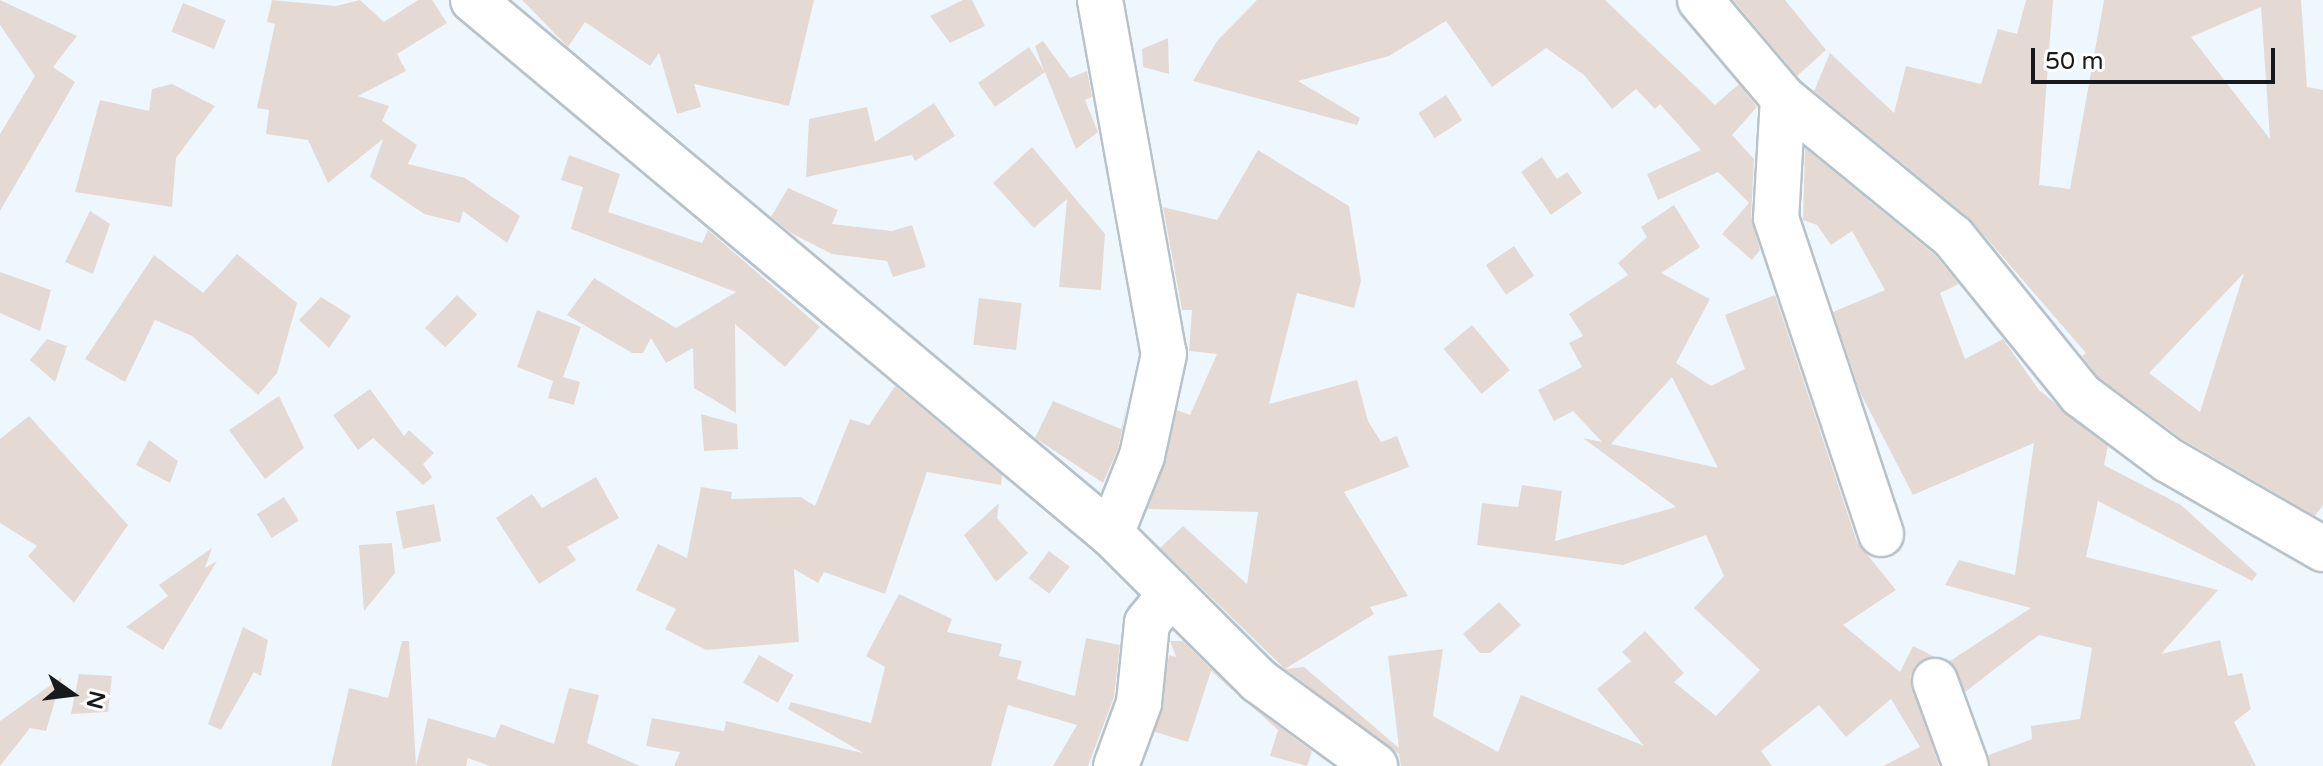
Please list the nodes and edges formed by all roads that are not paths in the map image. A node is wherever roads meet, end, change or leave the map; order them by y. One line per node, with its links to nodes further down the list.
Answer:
1 (473, 0): 5 (street)
2 (1100, 0): 5 (street)
3 (1700, 0): 4 (street)
4 (1783, 98): 6 (street); 7 (street)
5 (1111, 534): 8 (street)
6 (1881, 534)
7 (2323, 549)
8 (1171, 593): 10 (street); 11 (street)
9 (1935, 681): 12 (street)
10 (1116, 766)
11 (1375, 766)
12 (1966, 766)

